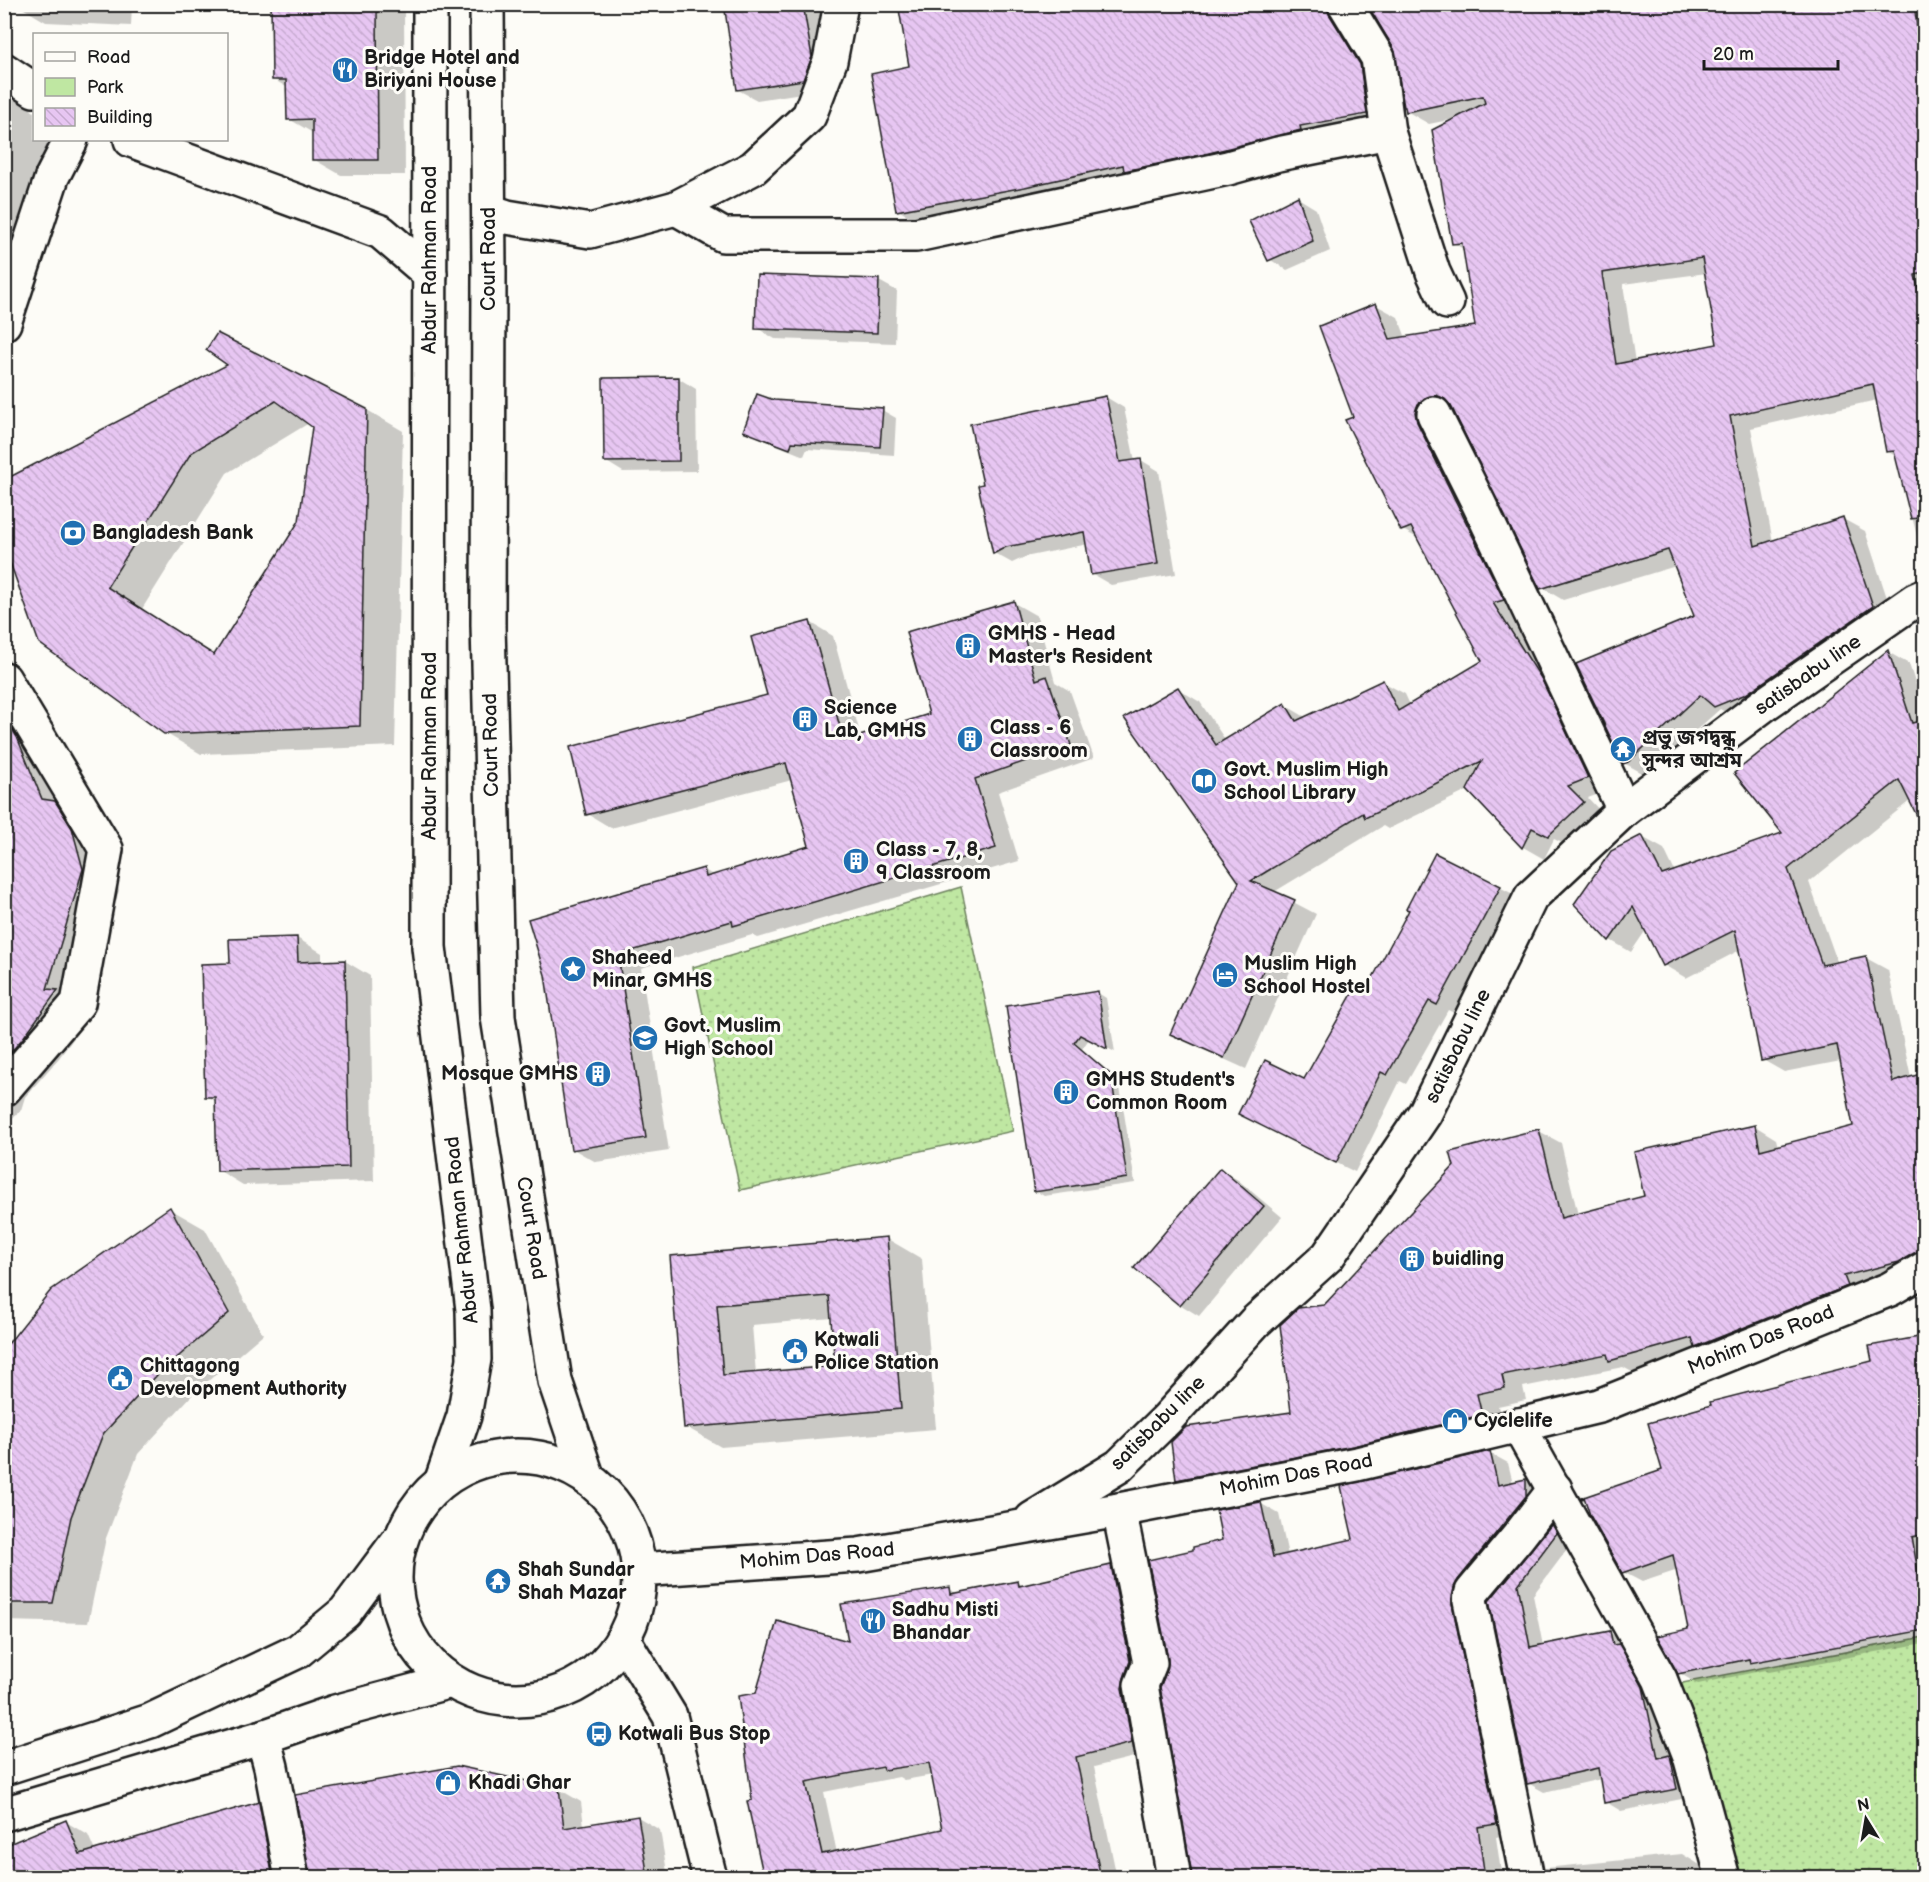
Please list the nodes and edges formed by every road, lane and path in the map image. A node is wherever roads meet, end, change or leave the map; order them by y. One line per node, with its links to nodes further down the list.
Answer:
1 (430, 4): 12 (street, Abdur Rahman Road)
2 (487, 4): 11 (street, Court Road)
3 (841, 4): 10 (street)
4 (1345, 4): 7 (street)
5 (4, 70): 6 (street)
6 (33, 89)
7 (1388, 132): 10 (street); 13 (street)
8 (70, 141): 14 (street)
9 (134, 141): 12 (street)
10 (676, 208): 11 (street)
11 (489, 212): 22 (street, Court Road)
12 (430, 274): 23 (street, Abdur Rahman Road)
13 (1447, 302)
14 (4, 323)
15 (1434, 414): 18 (street)
16 (1924, 596): 18 (street, satisbabu line)
17 (4, 679): 19 (street)
18 (1624, 810): 26 (street, satisbabu line)
19 (4, 1089)
20 (1924, 1269): 21 (street, Mohim Das Road)
21 (1518, 1425): 24 (street); 25 (street, Mohim Das Road)
22 (587, 1476): 23 (street); 28 (street)
23 (442, 1480): 27 (street)
24 (1555, 1489): 37 (street); 38 (street)
25 (1119, 1510): 26 (street, Mohim Das Road); 36 (street)
26 (1018, 1528): 28 (street, Mohim Das Road)
27 (401, 1537): 30 (street); 32 (street)
28 (639, 1570): 29 (street)
29 (623, 1639): 30 (street); 35 (street)
30 (451, 1681): 31 (street)
31 (263, 1737): 33 (street); 34 (street)
32 (4, 1768)
33 (4, 1814)
34 (292, 1878)
35 (710, 1878)
36 (1174, 1878)
37 (1527, 1878)
38 (1723, 1878)

